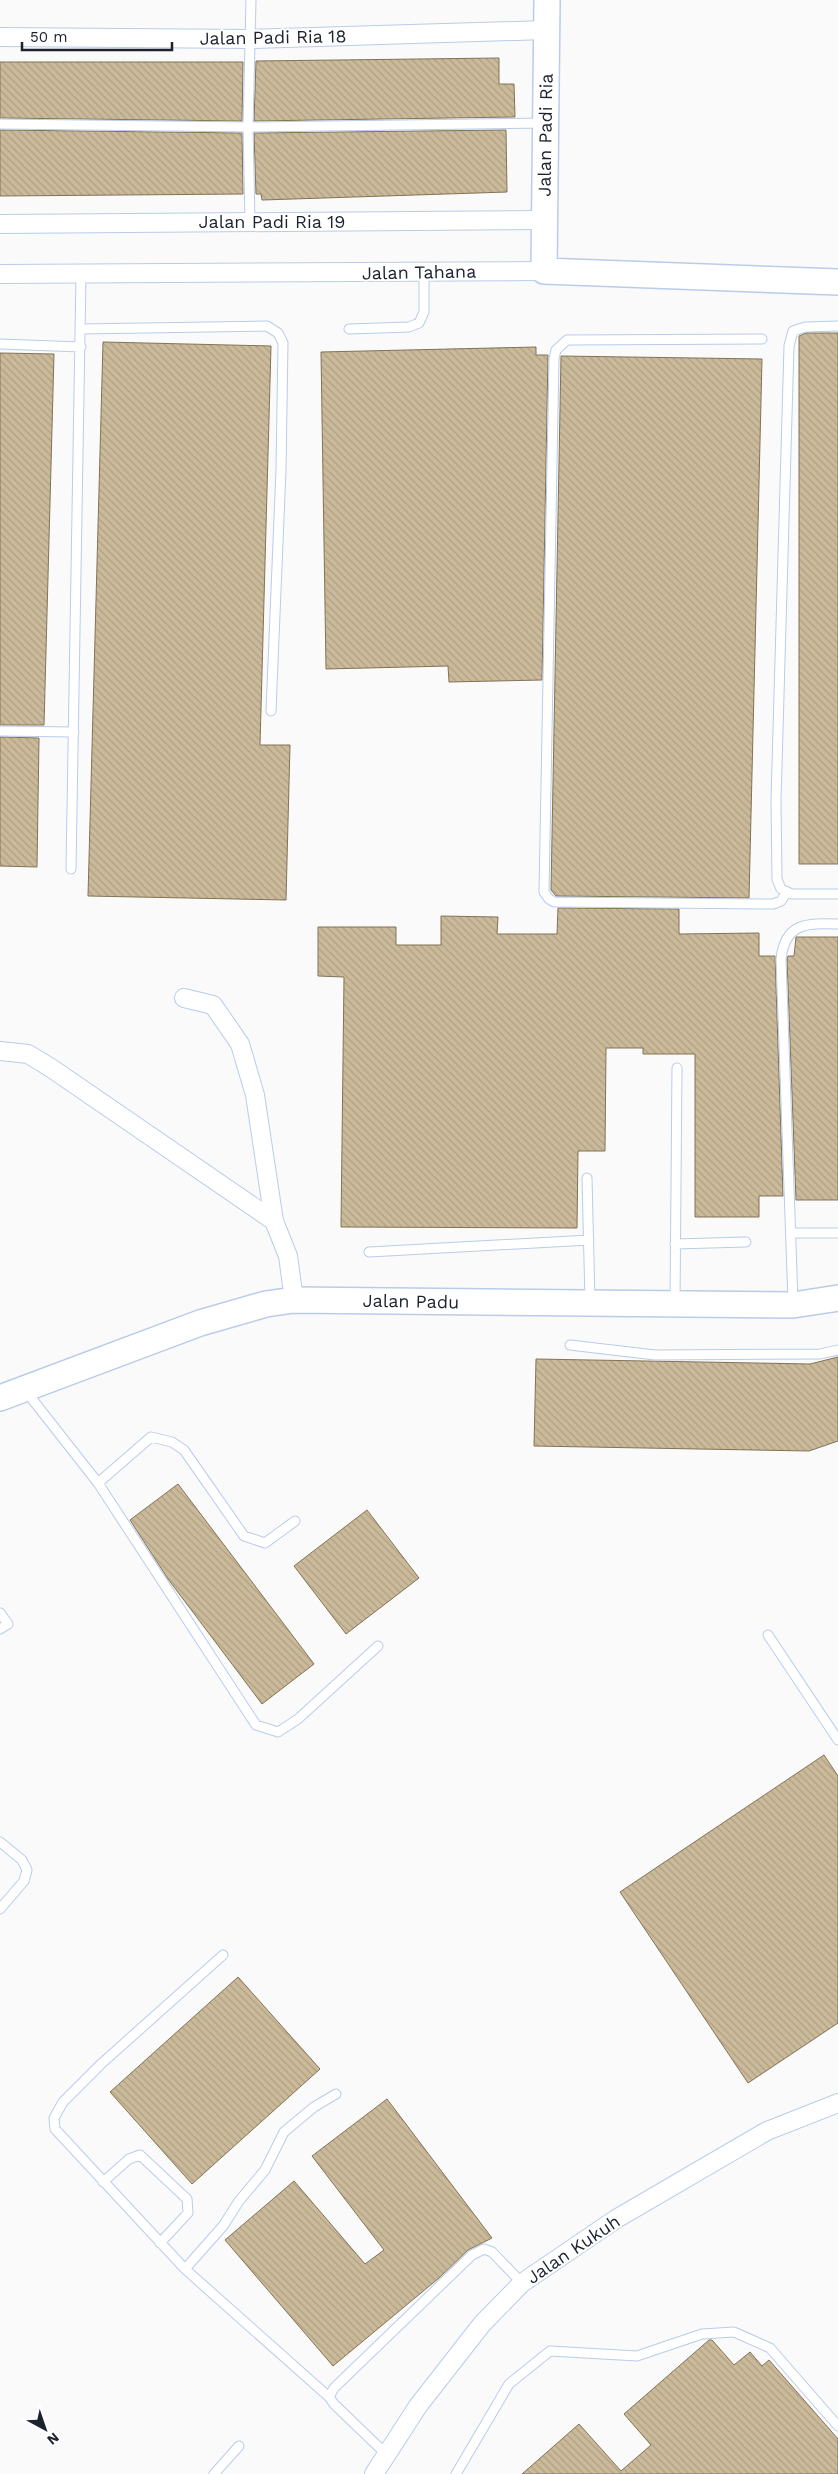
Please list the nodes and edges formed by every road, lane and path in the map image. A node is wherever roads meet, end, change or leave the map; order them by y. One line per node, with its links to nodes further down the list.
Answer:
1 (251, 0): 5 (lane)
2 (547, 0): 3 (street, Jalan Padi Ria)
3 (546, 30): 5 (street, Jalan Padi Ria 18); 6 (street, Jalan Padi Ria)
4 (0, 37): 5 (street, Jalan Padi Ria 18)
5 (250, 39): 8 (lane)
6 (546, 122): 8 (lane); 9 (street, Jalan Padi Ria)
7 (0, 124): 8 (lane)
8 (248, 127): 10 (lane)
9 (544, 220): 10 (street, Jalan Padi Ria 19); 13 (street, Jalan Padi Ria)
10 (250, 221): 11 (street, Jalan Padi Ria 19)
11 (0, 224)
12 (424, 271): 13 (street, Jalan Tahana); 15 (street, Jalan Tahana); 19 (lane)
13 (544, 271): 16 (street, Jalan Tahana)
14 (0, 274): 15 (street, Jalan Tahana)
15 (81, 275): 18 (lane)
16 (838, 282)
17 (838, 326): 27 (lane)
18 (81, 329): 22 (lane); 23 (lane)
19 (349, 329)
20 (762, 339): 27 (lane)
21 (0, 344): 22 (lane)
22 (81, 347): 25 (lane)
23 (271, 711)
24 (0, 731): 25 (lane)
25 (74, 732): 26 (lane)
26 (71, 869)
27 (786, 893): 28 (lane)
28 (838, 894)
29 (838, 924): 35 (lane)
30 (184, 998): 34 (street)
31 (1, 1047): 34 (street)
32 (677, 1068): 39 (lane)
33 (587, 1178): 37 (lane)
34 (274, 1221): 42 (street)
35 (791, 1233): 36 (lane); 45 (lane)
36 (838, 1234)
37 (588, 1240): 40 (lane); 43 (lane)
38 (746, 1242): 39 (lane)
39 (675, 1244): 44 (lane)
40 (369, 1252)
41 (838, 1298): 45 (street, Jalan Padu)
42 (294, 1300): 43 (street, Jalan Padu); 48 (street, Jalan Padu)
43 (590, 1303): 44 (street, Jalan Padu)
44 (675, 1304): 45 (street, Jalan Padu)
45 (793, 1305)
46 (570, 1345): 47 (lane)
47 (838, 1350)
48 (23, 1388): 49 (street, Jalan Padu); 50 (lane)
49 (0, 1398)
50 (98, 1483): 51 (lane); 55 (lane)
51 (295, 1521)
52 (0, 1613): 53 (lane)
53 (0, 1629)
54 (768, 1634): 56 (lane)
55 (378, 1646)
56 (838, 1740)
57 (0, 1842): 58 (lane)
58 (0, 1909)
59 (223, 1955): 62 (lane)
60 (336, 2094): 64 (lane)
61 (838, 2103): 65 (street, Jalan Kukuh)
62 (103, 2182): 63 (lane); 63 (lane)
63 (160, 2243): 64 (lane)
64 (185, 2269): 66 (lane)
65 (522, 2283): 66 (lane); 69 (street, Jalan Kukuh)
66 (329, 2397): 69 (lane)
67 (838, 2426): 72 (lane)
68 (239, 2446): 70 (lane)
69 (387, 2455): 71 (street, Jalan Kukuh)
70 (214, 2474)
71 (374, 2474)
72 (456, 2474)

